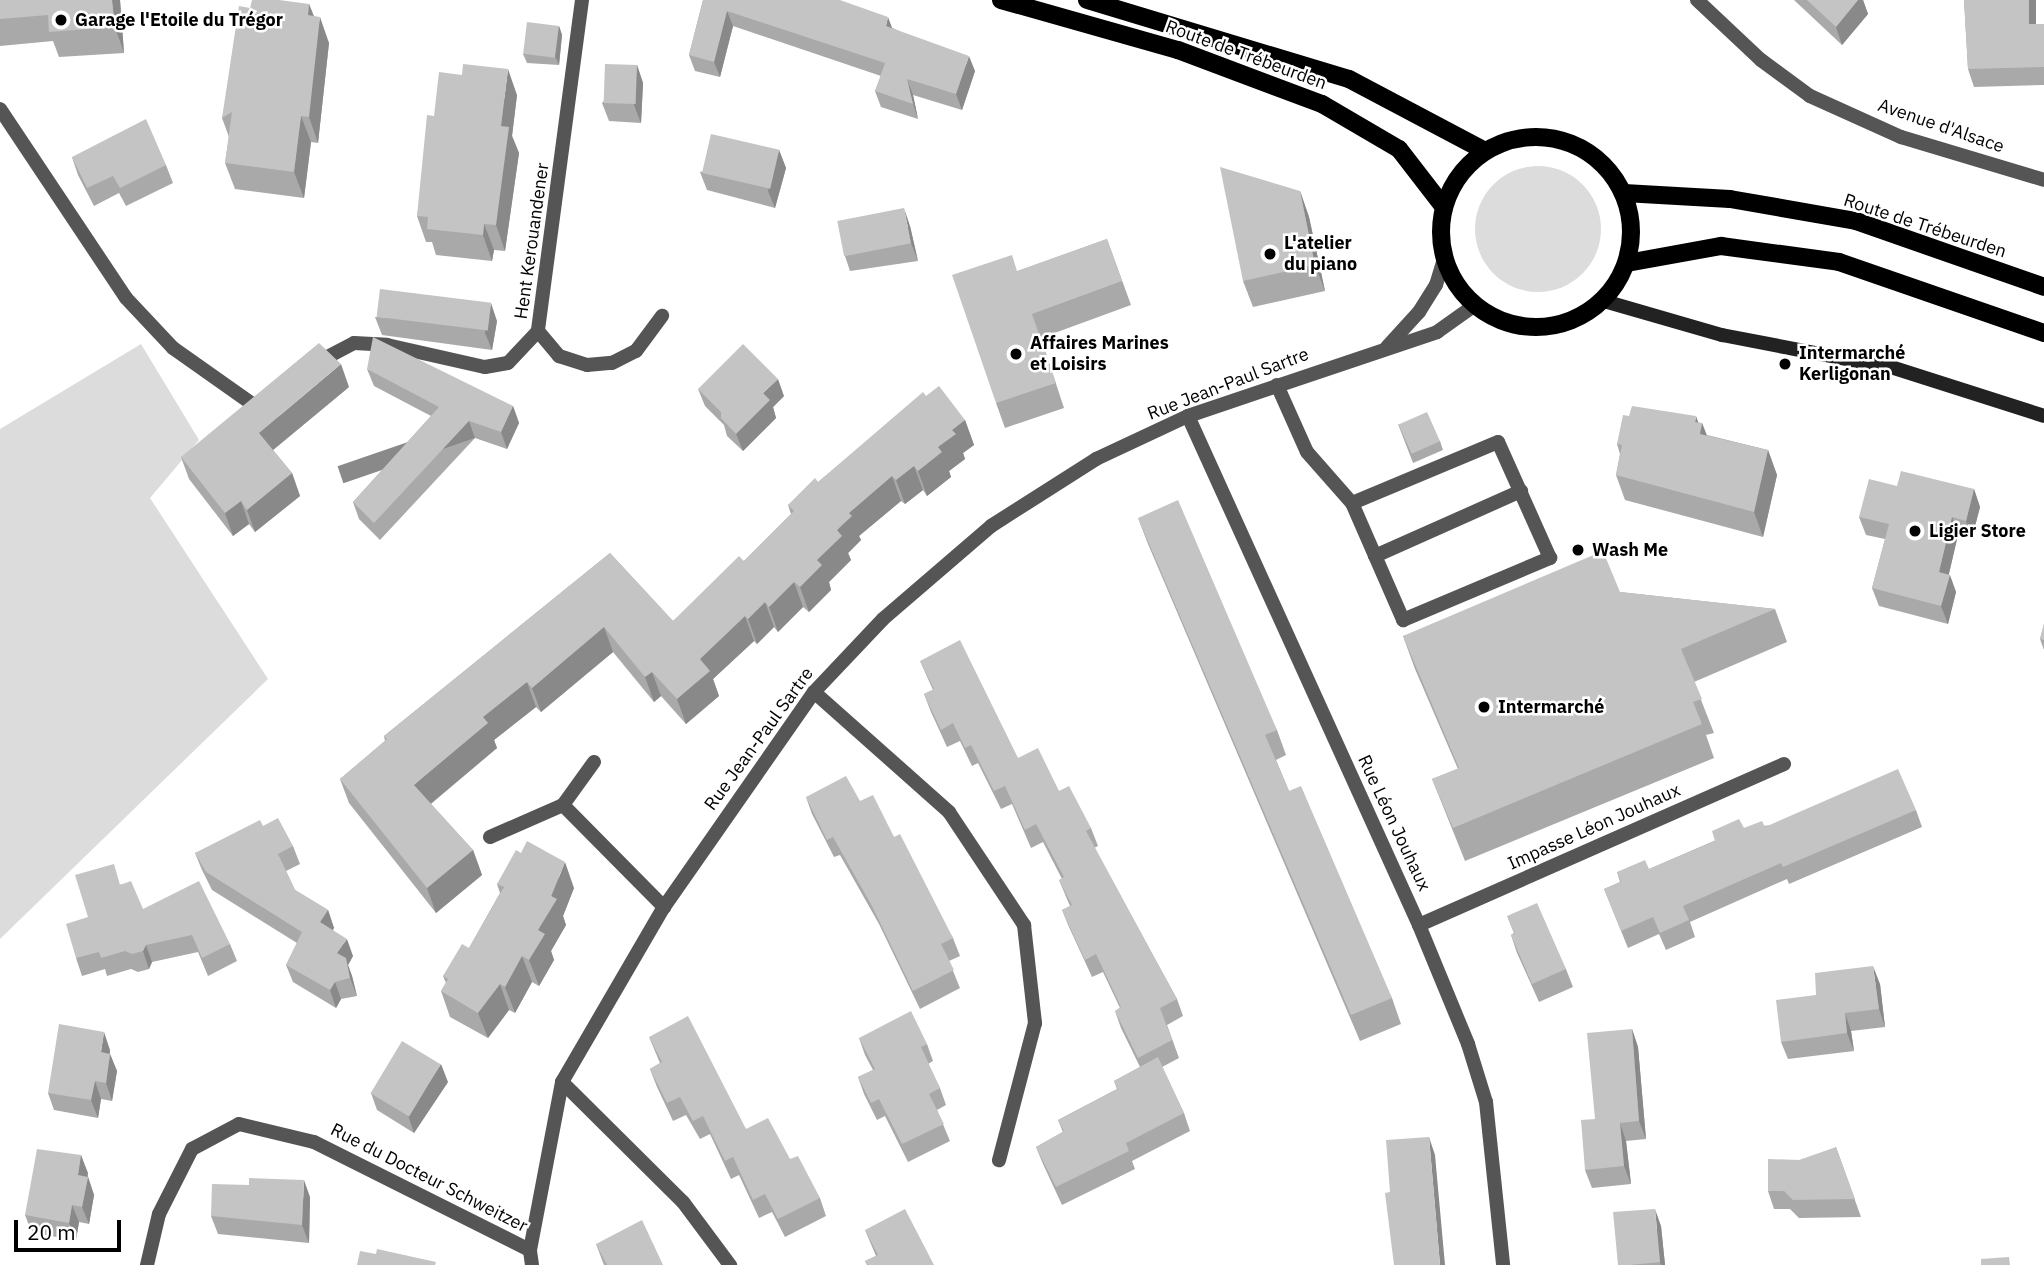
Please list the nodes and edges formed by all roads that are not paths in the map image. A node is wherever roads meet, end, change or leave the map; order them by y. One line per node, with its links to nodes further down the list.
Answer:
1 (582, 0): 16 (street, Hent Kerouandener)
2 (1001, 0): 9 (main road, Route de Trébeurden)
3 (1087, 0): 6 (main road, Route de Trébeurden)
4 (1697, 0): 7 (street, Avenue d'Alsace)
5 (0, 109): 21 (street)
6 (1485, 151): 8 (main road); 9 (main road)
7 (2044, 180)
8 (1624, 192): 11 (main road); 12 (main road, Route de Trébeurden)
9 (1443, 206): 10 (main road)
10 (1444, 258): 14 (main road); 18 (street, Rue Jean-Paul Sartre)
11 (1627, 263): 13 (main road); 17 (main road)
12 (2044, 287)
13 (1604, 301): 14 (main road); 23 (main road)
14 (1475, 305): 18 (street, Rue Jean-Paul Sartre)
15 (662, 316): 16 (street, Hent Kerouandener)
16 (538, 331): 19 (street)
17 (2044, 334)
18 (1387, 348): 20 (street, Rue Jean-Paul Sartre)
19 (297, 377)
20 (1277, 385): 22 (street, Rue Jean-Paul Sartre); 25 (street)
21 (277, 393)
22 (1188, 416): 27 (street, Rue Jean-Paul Sartre); 33 (street, Rue Léon Jouhaux)
23 (2044, 416)
24 (1521, 491): 25 (street); 26 (street); 26 (street)
25 (1352, 503): 26 (street)
26 (1375, 556)
27 (814, 692): 32 (street, Rue Jean-Paul Sartre); 35 (street)
28 (594, 762): 30 (street)
29 (1784, 764): 33 (street, Impasse Léon Jouhaux)
30 (564, 805): 31 (street); 32 (street)
31 (491, 838)
32 (664, 907): 34 (street, Rue Jean-Paul Sartre)
33 (1419, 925): 39 (street, Rue Léon Jouhaux)
34 (562, 1082): 36 (street, Rue Jean-Paul Sartre); 38 (street)
35 (999, 1160)
36 (531, 1258): 37 (street, Rue du Docteur Schweitzer)
37 (147, 1265)
38 (730, 1265)
39 (1503, 1265)

